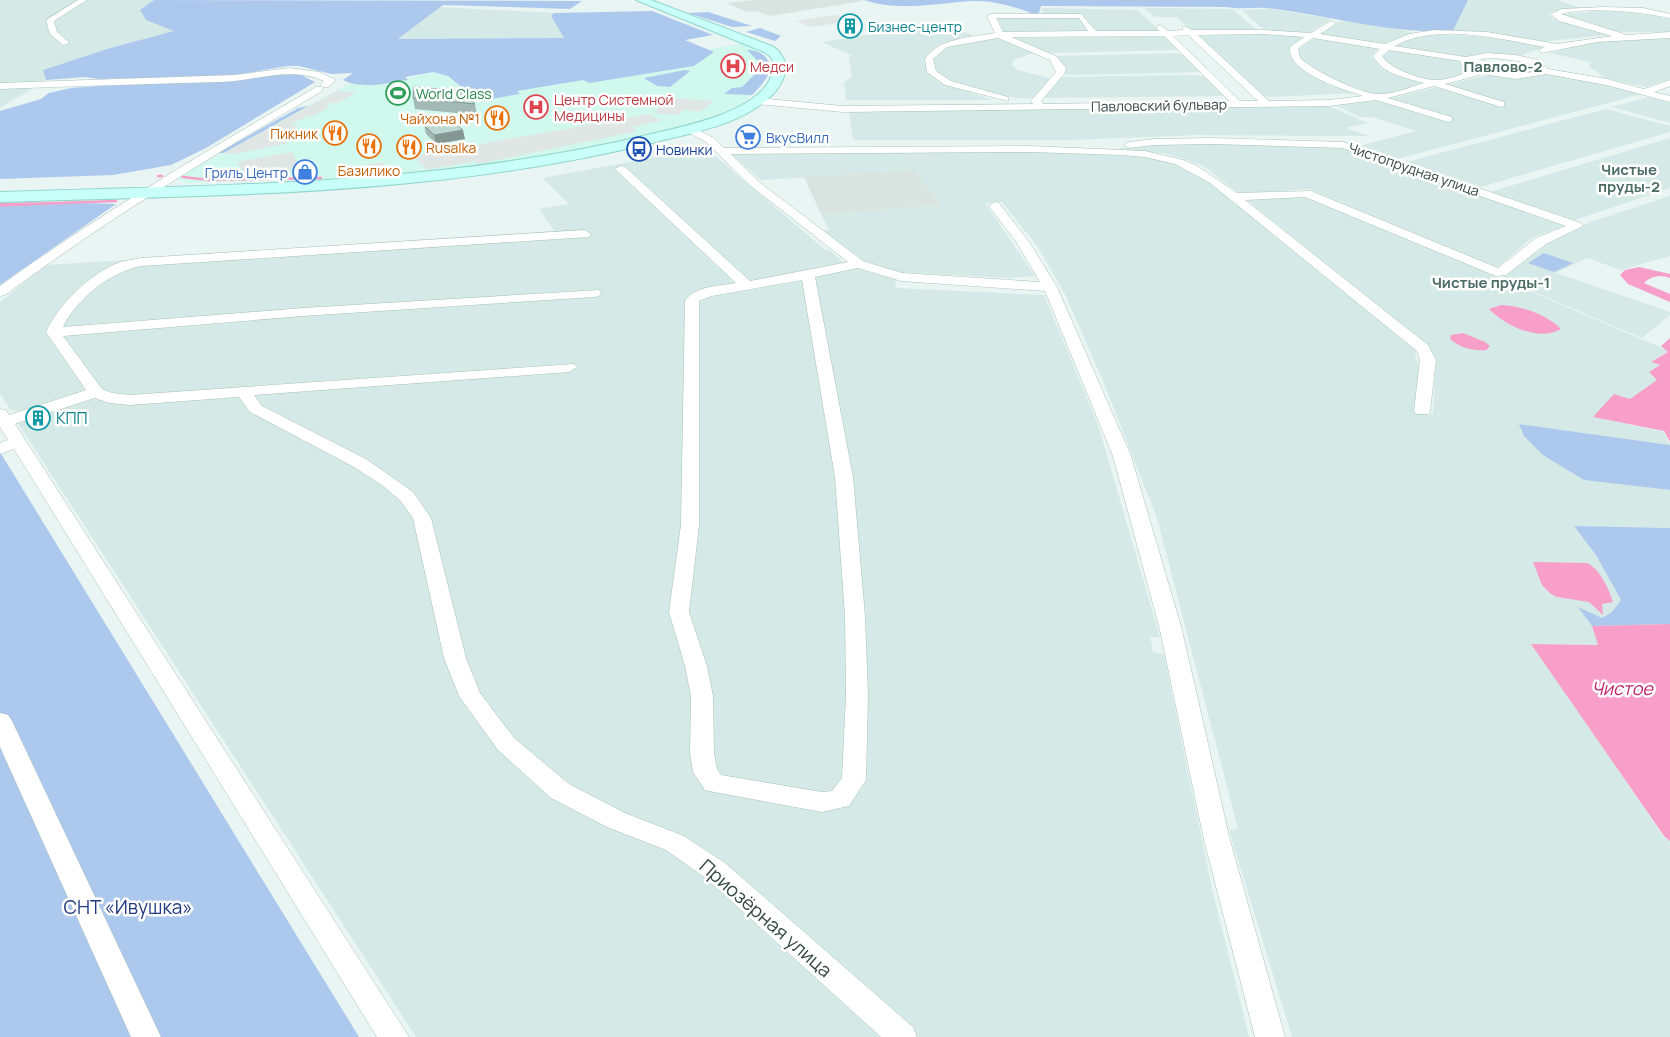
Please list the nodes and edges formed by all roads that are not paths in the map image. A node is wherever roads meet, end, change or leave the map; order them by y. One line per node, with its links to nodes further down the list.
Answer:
1 (83, 0): 12 (street)
2 (641, 0): 27 (main road)
3 (1670, 16): 11 (street)
4 (1331, 23): 9 (street)
5 (1190, 32): 6 (street); 6 (street); 9 (street); 30 (street)
6 (1165, 33): 7 (street); 29 (street)
7 (1094, 34): 8 (street); 8 (street)
8 (999, 35): 28 (street); 28 (street)
9 (1310, 35): 13 (street); 25 (street)
10 (1670, 35): 11 (street)
11 (1626, 37): 14 (street)
12 (66, 43)
13 (1386, 46): 14 (street); 15 (street); 22 (street)
14 (1554, 46): 16 (street)
15 (1466, 59): 16 (street); 17 (street); 19 (street)
16 (1515, 60): 17 (street); 18 (street); 20 (street)
17 (1482, 62): 19 (street)
18 (1524, 68): 19 (street); 20 (street)
19 (1490, 71): 20 (street); 22 (street, Павловский бульвар)
20 (1545, 71): 24 (street)
21 (1670, 83): 24 (street)
22 (1436, 85): 25 (street, Павловский бульвар); 31 (street)
23 (0, 86): 37 (street)
24 (1644, 92): 26 (street)
25 (1380, 97): 30 (street, Павловский бульвар); 32 (street)
26 (1670, 99)
27 (757, 101): 28 (street, Павловский бульвар); 33 (main road)
28 (1038, 104): 29 (street, Павловский бульвар)
29 (1237, 104): 30 (street, Павловский бульвар)
30 (1267, 104)
31 (1501, 104)
32 (1448, 119)
33 (690, 128): 34 (street); 37 (main road)
34 (720, 151): 35 (street); 42 (street)
35 (1096, 151): 39 (street); 39 (street, Чистопрудная улица)
36 (621, 169): 44 (street)
37 (148, 192): 38 (main road); 46 (street)
38 (0, 197)
39 (1234, 197): 52 (street)
40 (995, 206): 45 (street)
41 (585, 234): 48 (street)
42 (858, 264): 43 (street); 45 (street)
43 (808, 275): 44 (street); 44 (street)
44 (746, 286)
45 (1050, 287): 59 (street)
46 (0, 292)
47 (594, 293): 48 (street)
48 (53, 332): 50 (street)
49 (570, 367): 51 (street)
50 (96, 392): 51 (street); 53 (street)
51 (244, 393): 58 (street, Приозёрная улица)
52 (1422, 412)
53 (2, 418): 54 (street)
54 (9, 445): 57 (street)
55 (0, 721): 56 (street)
56 (146, 1037)
57 (394, 1037)
58 (902, 1037)
59 (1270, 1037)

